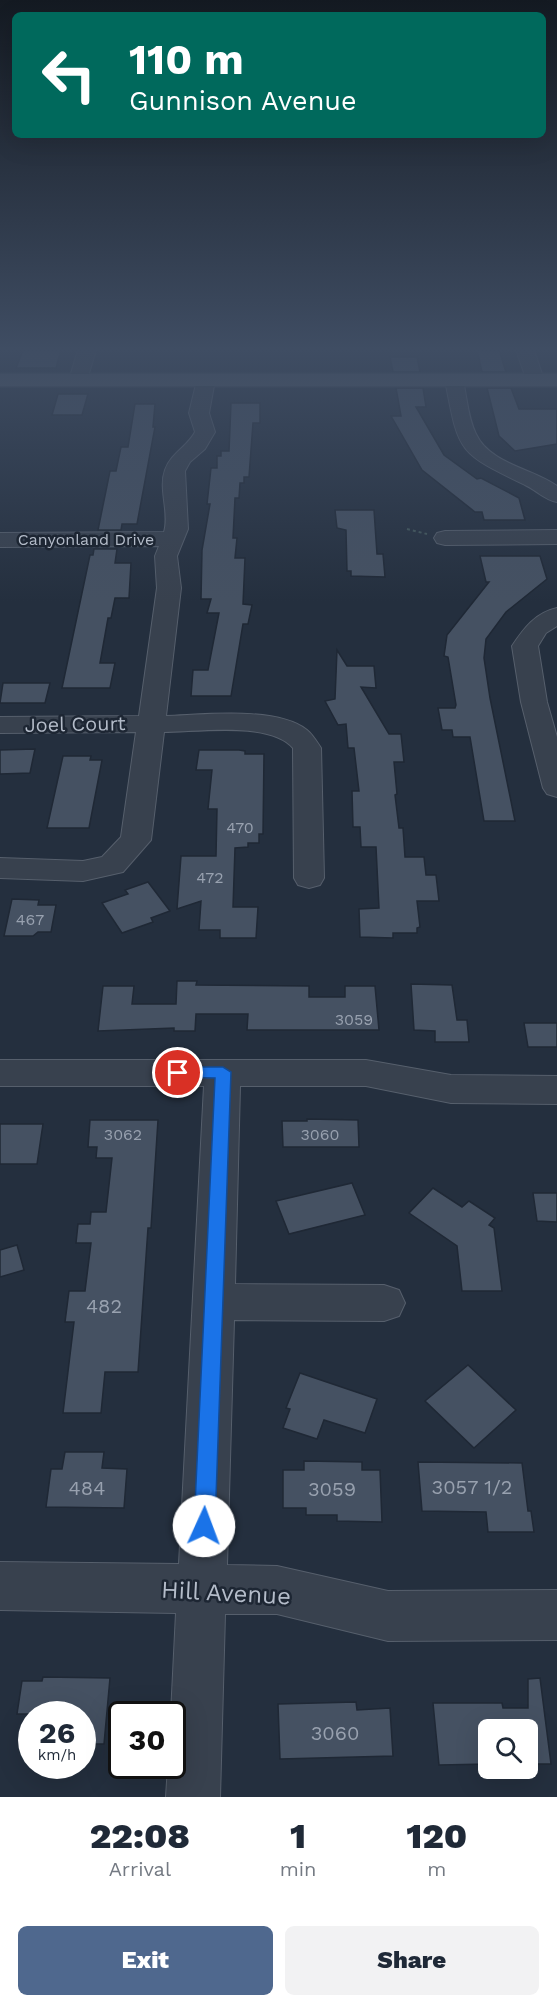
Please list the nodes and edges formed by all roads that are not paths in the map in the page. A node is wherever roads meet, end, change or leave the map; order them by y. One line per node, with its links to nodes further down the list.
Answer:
1 (204, 434): 6 (street)
2 (466, 434): 3 (street)
3 (557, 496)
4 (557, 537): 5 (street)
5 (445, 538)
6 (172, 539): 7 (street, Canyonland Drive); 10 (street)
7 (0, 540)
8 (557, 615): 9 (street)
9 (546, 702): 12 (street)
10 (151, 724): 11 (street, Joel Court); 13 (street); 14 (street, Joel Court)
11 (0, 725)
12 (557, 788)
13 (0, 868)
14 (309, 878)
15 (223, 1072): 16 (street); 17 (street); 18 (street)
16 (0, 1073)
17 (557, 1090)
18 (214, 1302): 19 (street); 21 (street)
19 (384, 1303)
20 (0, 1586): 21 (street, Hill Avenue)
21 (202, 1590): 22 (street, Hill Avenue); 23 (street)
22 (557, 1615)
23 (193, 1797)

